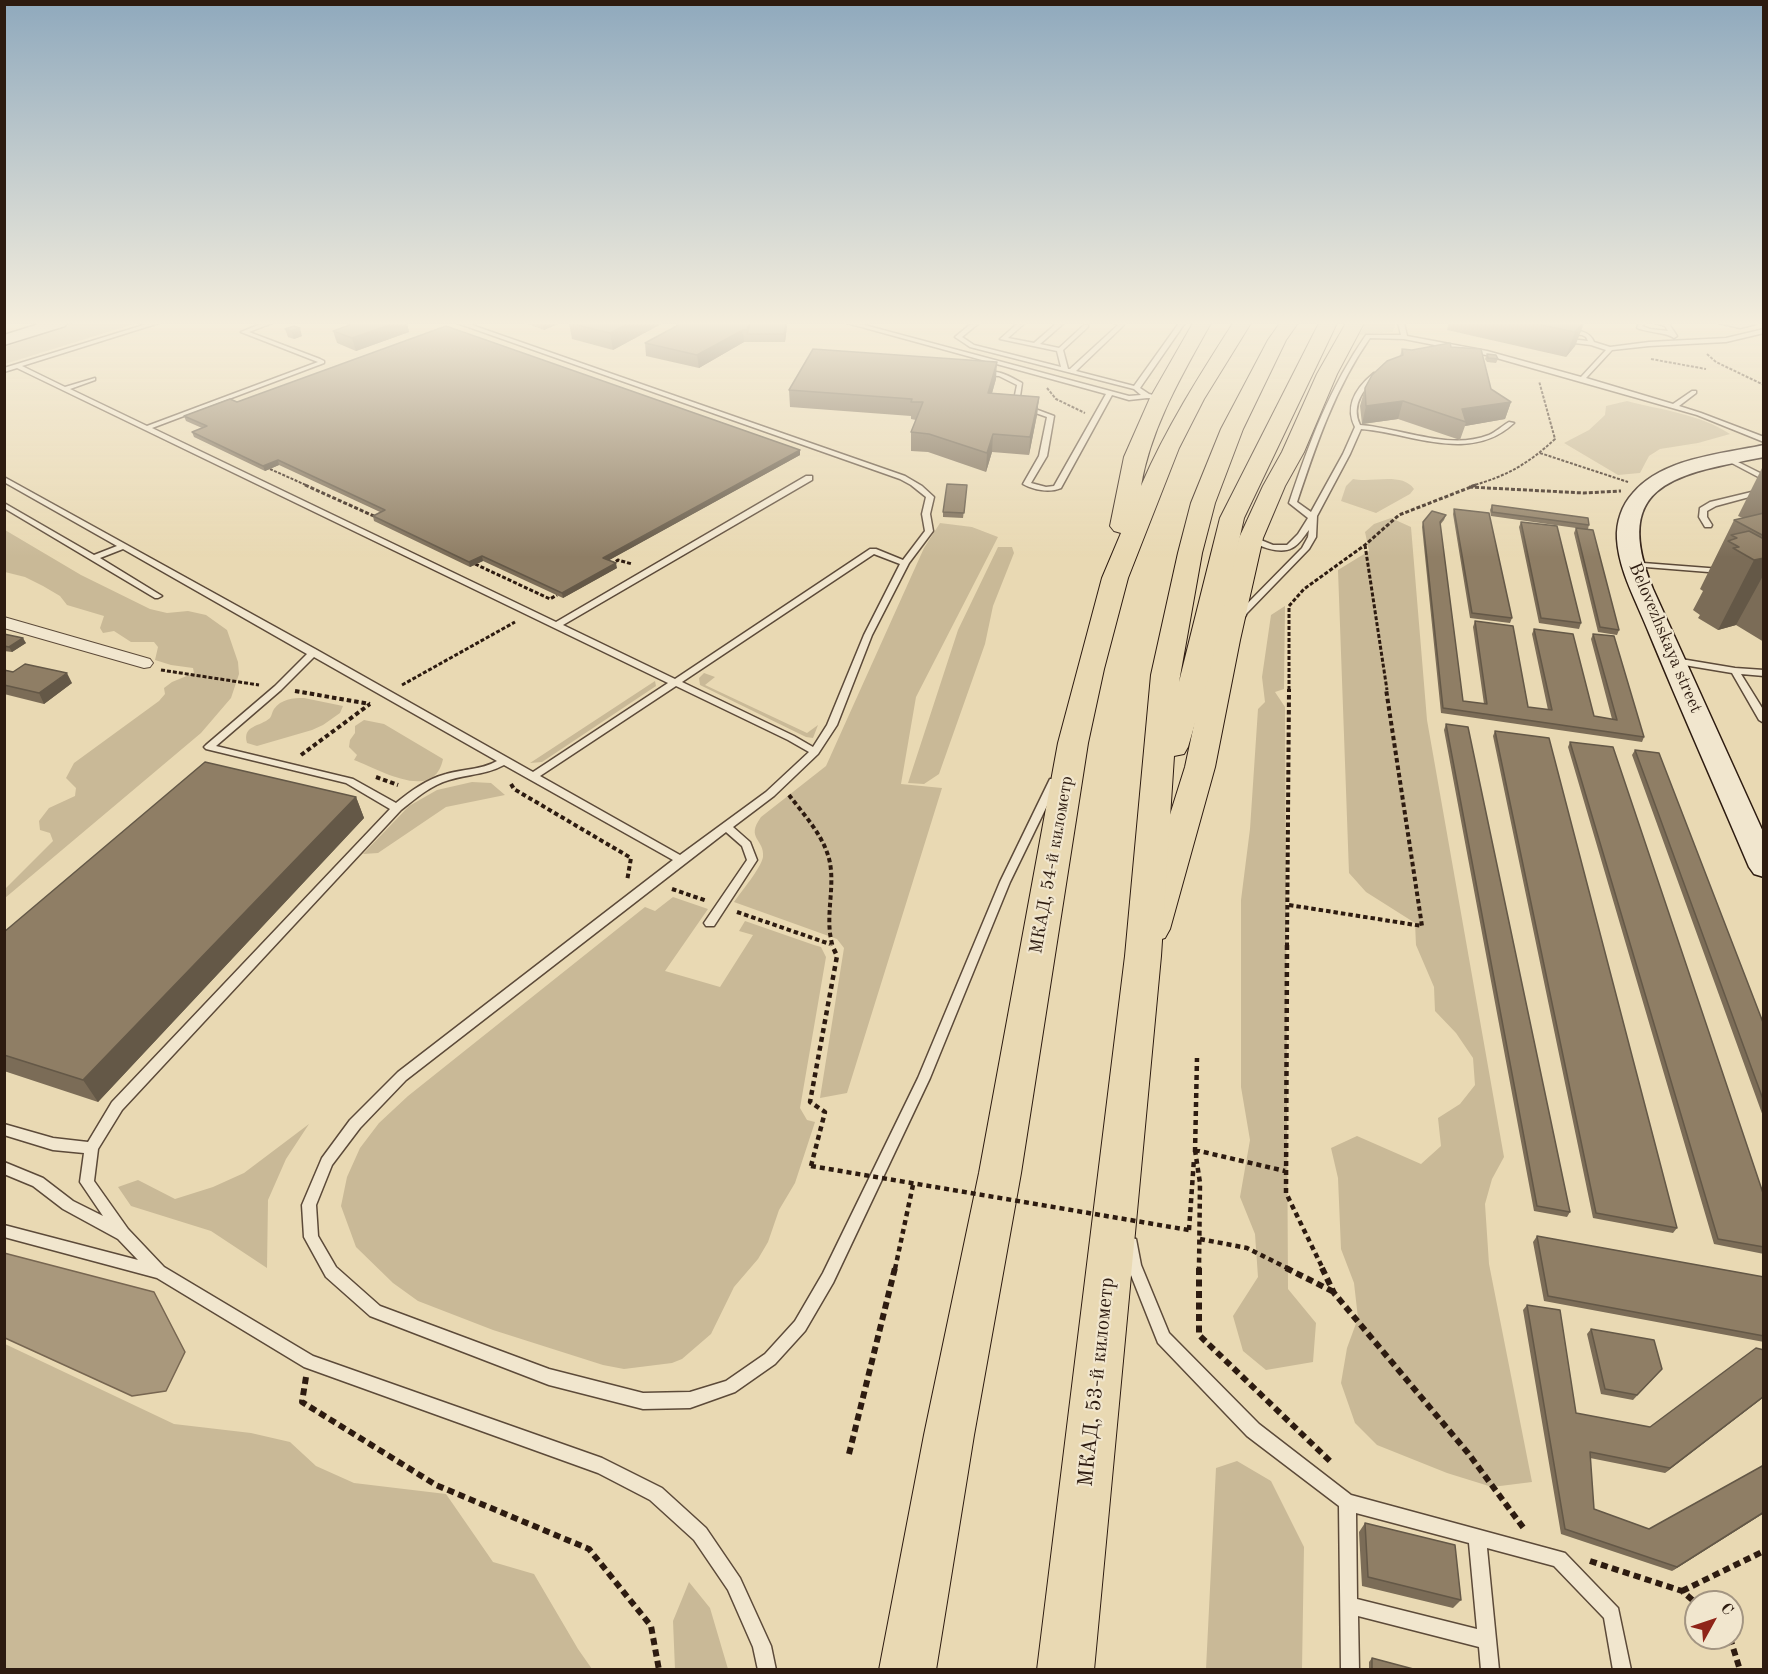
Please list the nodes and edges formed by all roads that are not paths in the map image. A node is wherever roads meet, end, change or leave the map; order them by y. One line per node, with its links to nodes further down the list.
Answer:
1 (90, 401): 18 (lane)
2 (220, 401): 18 (lane)
3 (682, 401): 32 (lane)
4 (1016, 401): 5 (lane)
5 (1106, 401)
6 (1152, 401): 35 (main road)
7 (1193, 401): 35 (main road, МКАД, 54-й километр)
8 (1246, 401): 51 (main road)
9 (1290, 401): 51 (main road)
10 (1315, 401): 29 (main road)
11 (1330, 401): 27 (lane)
12 (1355, 401): 17 (lane)
13 (1655, 401): 15 (lane)
14 (1682, 401): 15 (lane)
15 (1674, 407): 19 (lane)
16 (1511, 423): 17 (lane)
17 (1358, 427): 27 (lane)
18 (147, 428): 38 (lane)
19 (1764, 440)
20 (1764, 451): 21 (street, Belovezhskaya street)
21 (1728, 459): 24 (lane); 33 (street, Belovezhskaya street)
22 (4, 478): 30 (lane)
23 (809, 478): 38 (lane)
24 (1764, 478)
25 (1764, 491): 28 (lane)
26 (4, 505): 31 (lane)
27 (1314, 518): 29 (lane); 39 (lane)
28 (1708, 525)
29 (1251, 538): 39 (main road)
30 (124, 546): 31 (lane); 40 (lane)
31 (94, 558): 36 (lane)
32 (905, 563): 45 (lane); 48 (lane)
33 (1633, 564): 34 (lane); 41 (street, Belovezhskaya street)
34 (1729, 571)
35 (1115, 578): 47 (main road, МКАД, 54-й километр)
36 (158, 596)
37 (5, 623): 42 (street)
38 (556, 625): 45 (lane)
39 (1226, 640): 57 (main road)
40 (314, 652): 49 (lane); 52 (lane)
41 (1672, 661): 43 (lane); 54 (street, Belovezhskaya street)
42 (144, 663)
43 (1735, 671): 44 (lane); 46 (lane)
44 (1764, 673)
45 (676, 682): 48 (lane); 50 (lane)
46 (1764, 720)
47 (1073, 743): 55 (lane); 70 (main road, МКАД, 54-й километр)
48 (815, 752): 53 (lane)
49 (505, 760): 50 (lane); 52 (lane)
50 (534, 776): 55 (lane)
51 (1156, 802): 57 (main road)
52 (397, 807): 59 (lane)
53 (726, 828): 55 (lane); 56 (lane)
54 (1761, 857)
55 (681, 860)
56 (710, 923)
57 (1143, 956): 61 (main road, МКАД, 53-й километр)
58 (4, 1129): 59 (lane)
59 (91, 1148): 63 (lane)
60 (4, 1168): 63 (lane)
61 (1120, 1172): 65 (lane); 71 (main road, МКАД, 53-й километр)
62 (4, 1231): 64 (lane)
63 (123, 1234): 64 (lane)
64 (160, 1272): 69 (lane)
65 (1347, 1502): 66 (lane); 67 (lane)
66 (1477, 1537): 68 (lane); 74 (lane)
67 (1348, 1605): 68 (lane); 72 (lane)
68 (1487, 1640): 73 (lane)
69 (767, 1670)
70 (907, 1670)
71 (1065, 1670)
72 (1350, 1670)
73 (1490, 1670)
74 (1622, 1670)

